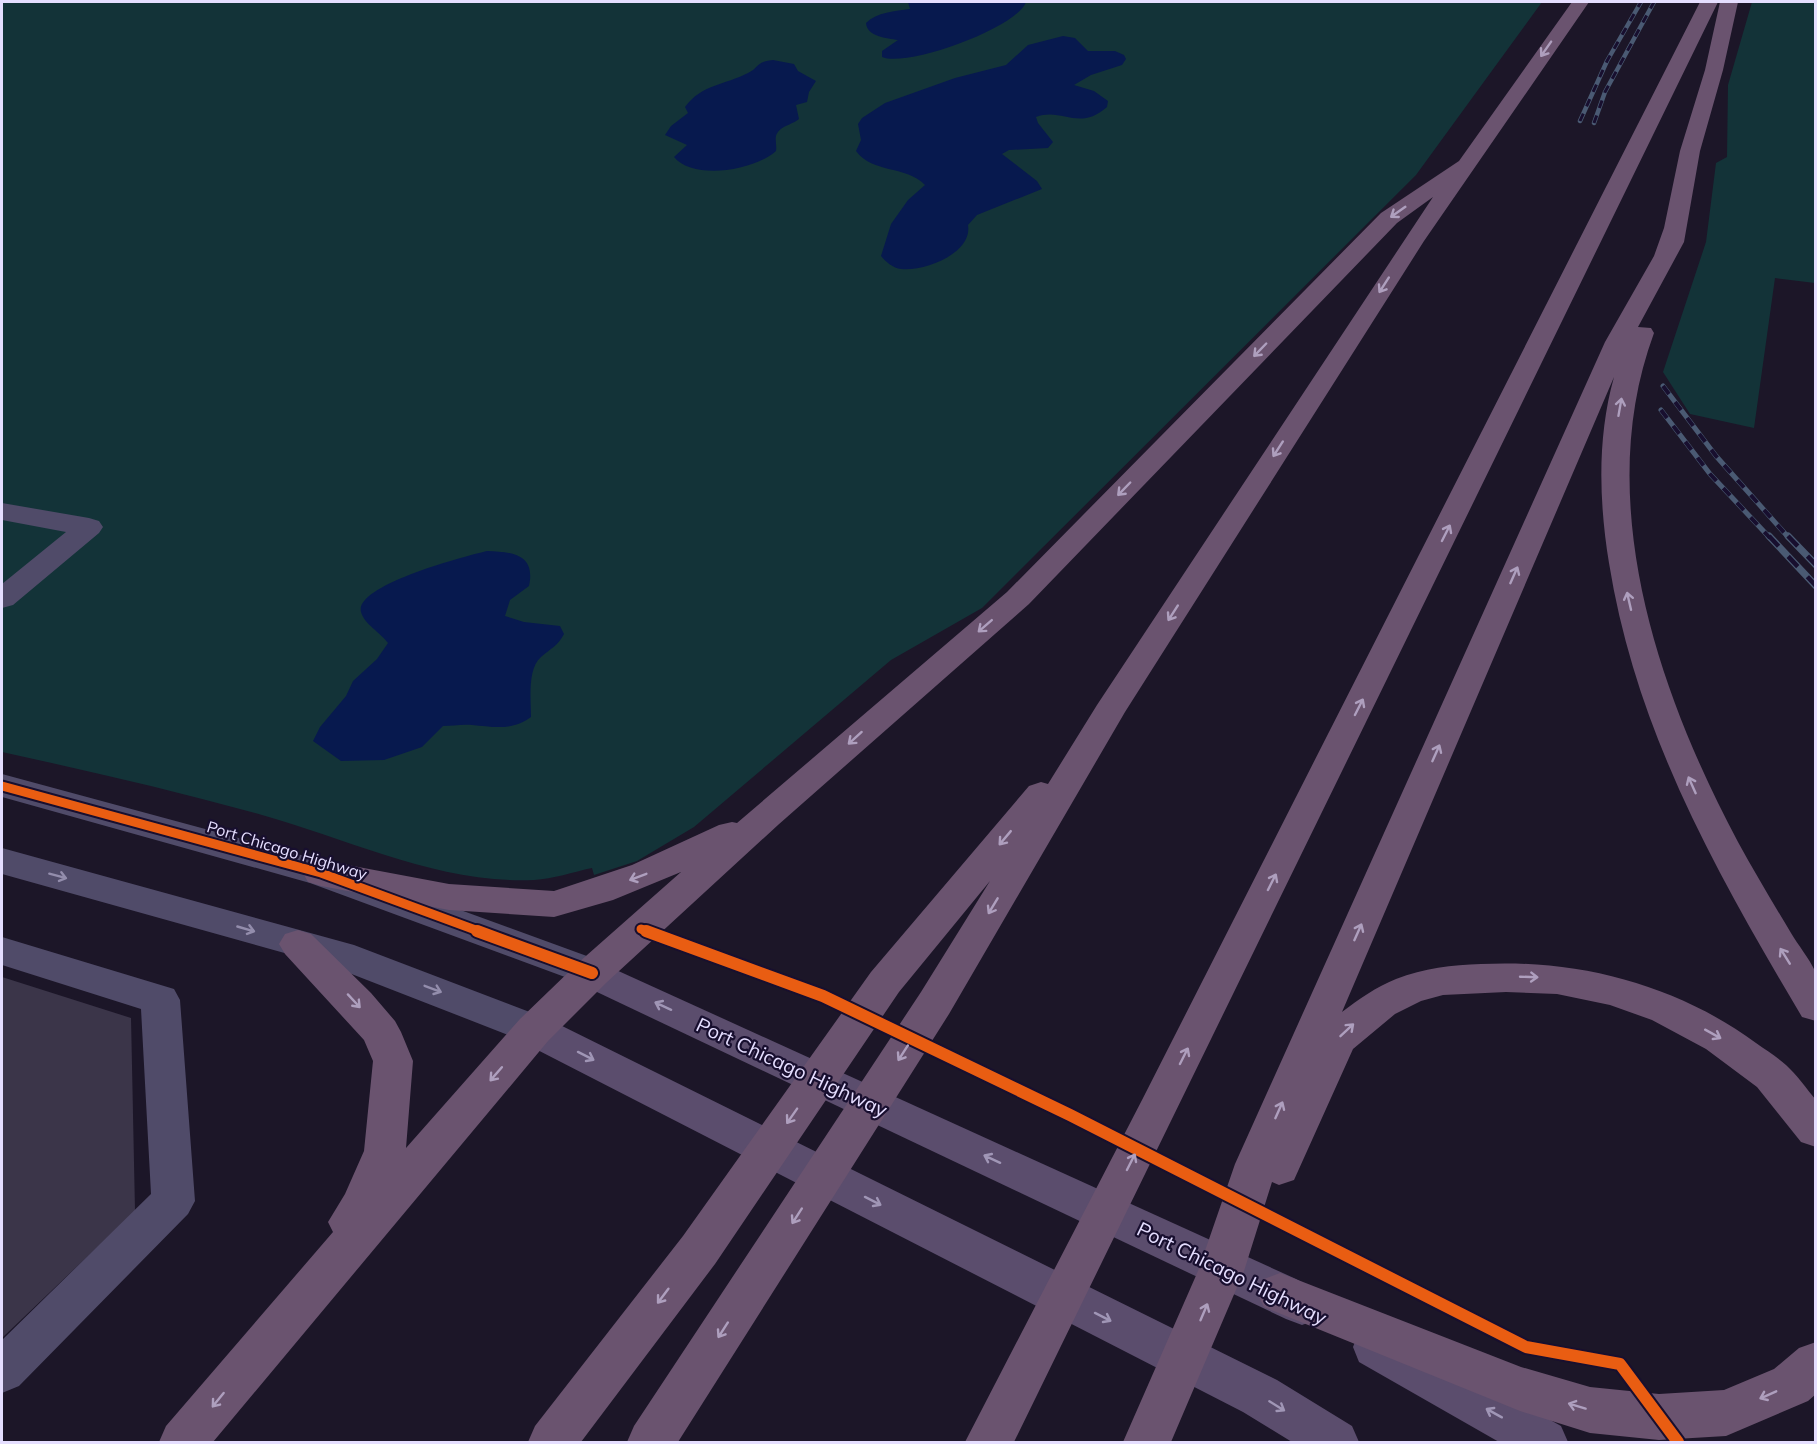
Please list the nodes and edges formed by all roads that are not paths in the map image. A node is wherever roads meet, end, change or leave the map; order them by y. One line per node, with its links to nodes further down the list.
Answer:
1 (1580, 2): 4 (highway, one-way to 4)
2 (1709, 2): 27 (highway, one-way to 2)
3 (1729, 2): 5 (highway)
4 (1463, 166): 8 (highway, one-way to 8); 10 (highway, one-way to 10)
5 (1678, 222): 16 (highway, one-way to 5); 19 (highway, one-way to 5)
6 (2, 512): 7 (street)
7 (2, 599)
8 (1109, 712): 25 (highway, one-way to 25); 26 (highway, one-way to 26)
9 (2, 786): 12 (street, Port Chicago Highway)
10 (766, 817): 12 (highway, one-way to 12); 15 (highway)
11 (2, 861): 13 (street, one-way to 13)
12 (321, 873): 15 (street, Port Chicago Highway)
13 (298, 944): 17 (street, one-way to 17); 21 (highway, one-way to 21)
14 (2, 951): 23 (street)
15 (592, 974): 17 (highway); 20 (main road, Port Chicago Highway, one-way to 15)
16 (1815, 1006)
17 (534, 1030): 21 (highway, one-way to 21); 29 (main road, one-way to 29)
18 (1815, 1130): 19 (highway, one-way to 18)
19 (1265, 1169): 28 (highway, one-way to 19)
20 (1280, 1293): 22 (highway, one-way to 20); 30 (main road, Port Chicago Highway, one-way to 20)
21 (253, 1357): 24 (highway, one-way to 24)
22 (1815, 1363)
23 (2, 1371)
24 (183, 1443)
25 (552, 1443)
26 (651, 1443)
27 (990, 1443)
28 (1147, 1443)
29 (1335, 1443)
30 (1544, 1443)

